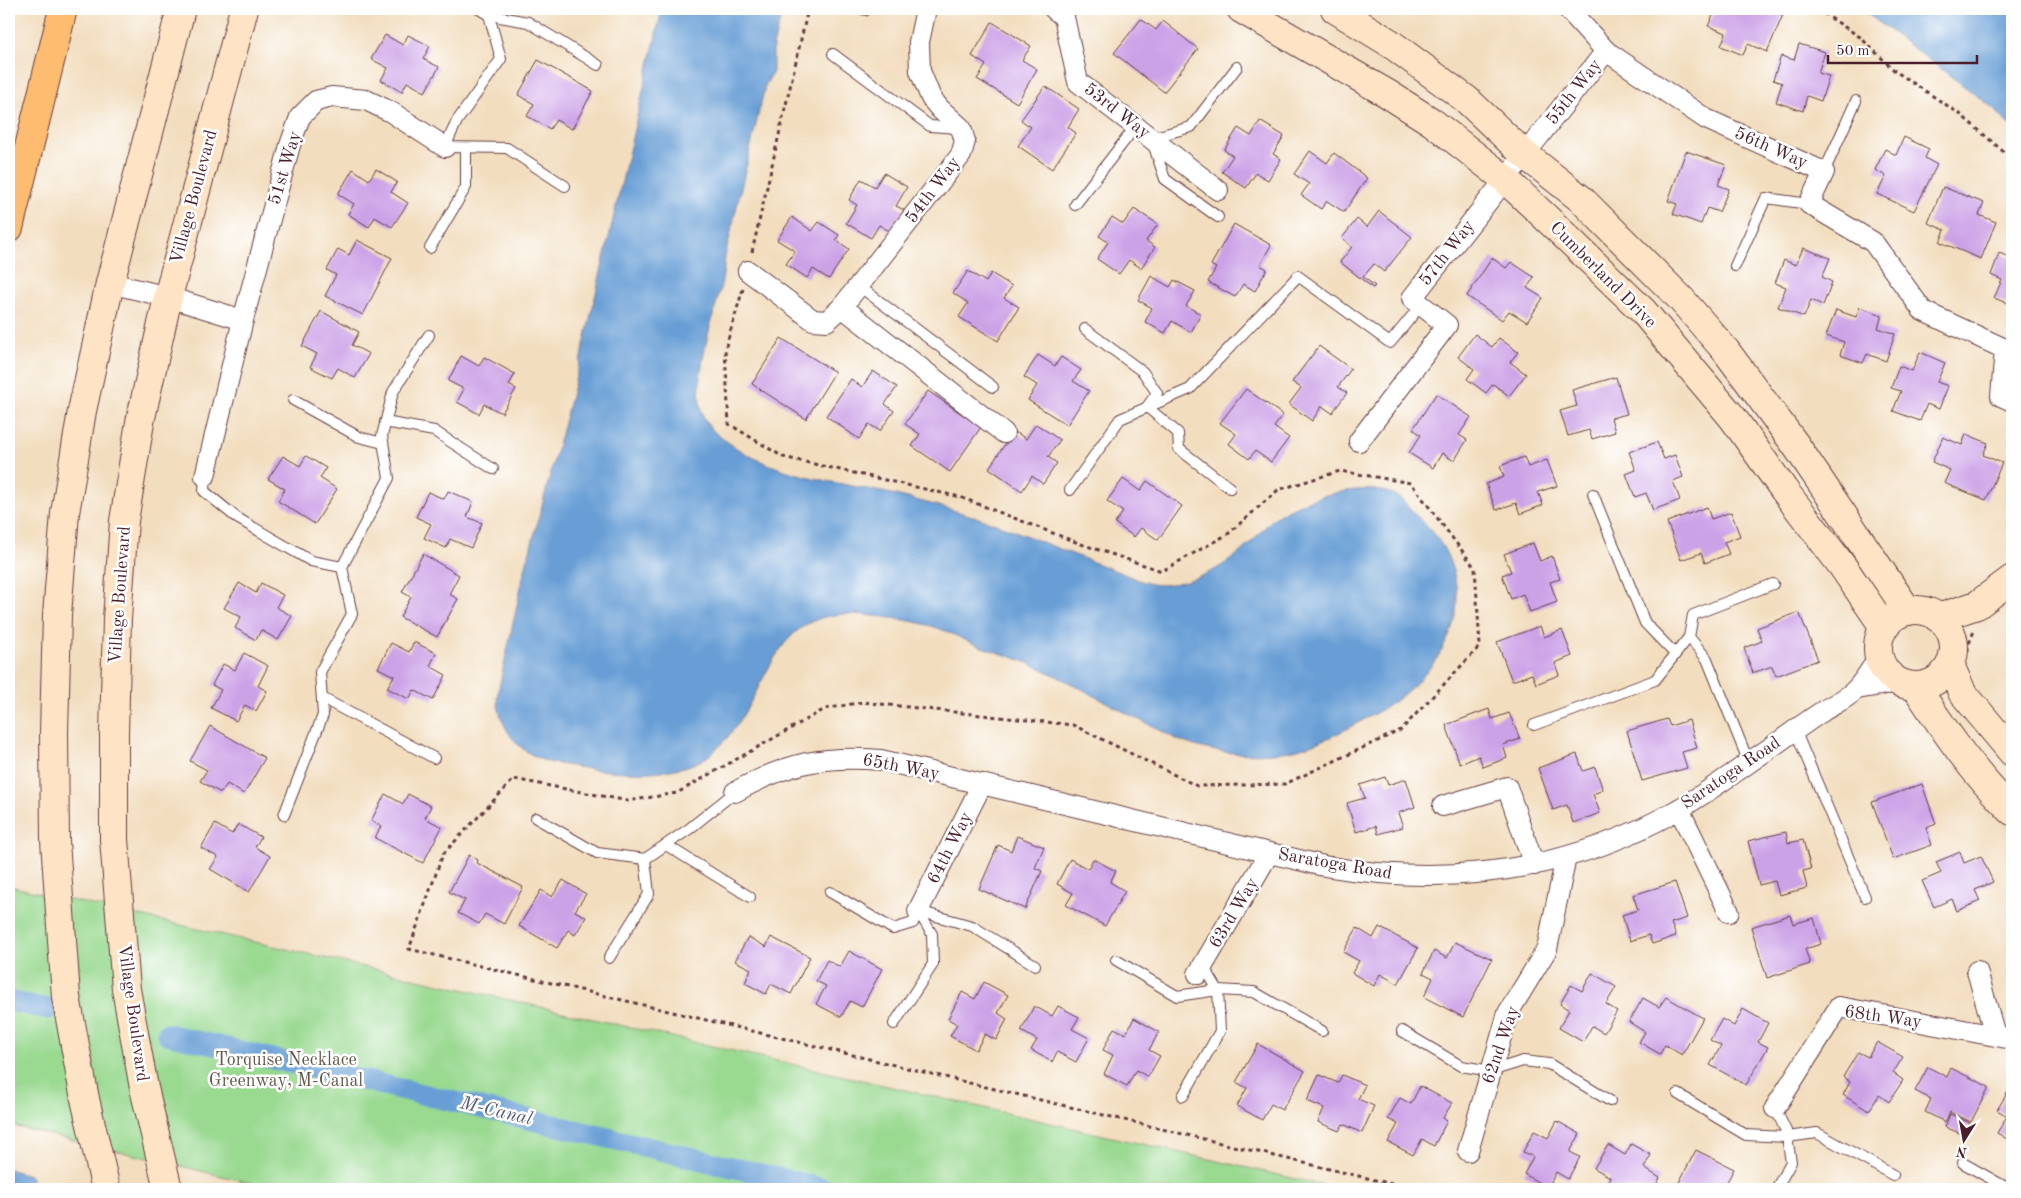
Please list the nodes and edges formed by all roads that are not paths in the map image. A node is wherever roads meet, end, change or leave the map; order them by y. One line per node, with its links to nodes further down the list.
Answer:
1 (63, 9): 28 (highway)
2 (181, 9): 32 (street)
3 (244, 9): 34 (street, Village Boulevard)
4 (479, 9): 10 (lane)
5 (926, 9): 16 (street)
6 (1054, 9): 17 (street, 53rd Way)
7 (1241, 9): 22 (street, Cumberland Drive)
8 (1335, 9): 20 (street)
9 (1568, 9): 11 (street, 55th Way)
10 (490, 12): 13 (lane); 18 (lane)
11 (1606, 51): 20 (street, 55th Way); 21 (street, 56th Way)
12 (833, 54): 16 (lane)
13 (598, 65)
14 (1236, 67): 17 (lane)
15 (1856, 101): 21 (lane)
16 (961, 128): 33 (street, 54th Way)
17 (1144, 132): 24 (street, 53rd Way); 26 (lane); 27 (lane)
18 (444, 147): 19 (lane); 37 (street, 51st Way)
19 (466, 148): 23 (lane); 29 (lane)
20 (1524, 154): 22 (street, 57th Way); 57 (street)
21 (1824, 172): 25 (street, 56th Way)
22 (1505, 179): 35 (street, 57th Way); 59 (street, Cumberland Drive)
23 (564, 186)
24 (1218, 190)
25 (1809, 204): 30 (lane); 42 (street)
26 (1075, 205)
27 (1218, 217)
28 (9, 228)
29 (430, 248)
30 (1735, 266)
31 (748, 271): 36 (street, 54th Way)
32 (110, 283): 34 (street); 108 (street)
33 (859, 286): 36 (street, 54th Way); 40 (lane)
34 (168, 297): 37 (street); 109 (street, Village Boulevard)
35 (1420, 304): 43 (lane); 46 (street, 57th Way)
36 (842, 307): 45 (street)
37 (243, 320): 49 (street, 51st Way)
38 (1085, 329): 43 (lane)
39 (429, 335): 44 (lane)
40 (993, 388)
41 (293, 400): 47 (lane)
42 (2012, 400)
43 (1147, 407): 50 (lane); 51 (lane)
44 (385, 422): 47 (lane); 48 (lane)
45 (1004, 433)
46 (1359, 441)
47 (383, 444): 53 (lane)
48 (493, 468)
49 (205, 476): 53 (lane)
50 (1230, 488)
51 (1070, 490)
52 (1593, 494): 61 (lane)
53 (342, 567): 66 (lane)
54 (2012, 579): 56 (street)
55 (1773, 584): 60 (lane)
56 (1977, 605): 58 (street); 62 (street)
57 (1908, 611): 58 (street); 59 (street)
58 (1938, 618): 62 (street)
59 (1884, 628): 63 (street)
60 (1688, 637): 61 (lane); 71 (lane)
61 (1675, 654): 67 (lane)
62 (1952, 655): 64 (street); 69 (street)
63 (1879, 657): 64 (street); 65 (street, Saratoga Road)
64 (1907, 684): 65 (street, Saratoga Road); 76 (street)
65 (1857, 689): 68 (street, Saratoga Road)
66 (322, 698): 70 (lane); 77 (lane)
67 (1534, 725)
68 (1796, 730): 71 (street, Saratoga Road); 86 (lane)
69 (2012, 752)
70 (434, 758)
71 (1749, 763): 75 (street, Saratoga Road)
72 (982, 784): 73 (street, 65th Way); 80 (street, Saratoga Road); 87 (street, 64th Way)
73 (735, 792): 79 (lane)
74 (1442, 806): 83 (street)
75 (1679, 809): 81 (street, Saratoga Road); 88 (street)
76 (2012, 811)
77 (284, 815)
78 (536, 818): 82 (lane)
79 (666, 845): 82 (lane); 85 (lane)
80 (1269, 853): 83 (street, Saratoga Road); 92 (street, 63rd Way)
81 (1566, 857): 83 (street, Saratoga Road); 99 (street, 62nd Way)
82 (645, 860): 89 (lane)
83 (1534, 865)
84 (830, 892): 87 (lane)
85 (750, 897)
86 (1865, 898)
87 (918, 911): 91 (lane); 95 (lane)
88 (1729, 912)
89 (609, 958)
90 (1116, 960): 94 (lane)
91 (1035, 965)
92 (1201, 969): 94 (lane)
93 (1977, 971): 98 (street)
94 (1218, 990): 96 (lane); 101 (lane)
95 (894, 1024)
96 (1322, 1031)
97 (1402, 1032): 99 (lane)
98 (2004, 1037): 103 (street, 68th Way)
99 (1491, 1071): 102 (lane); 105 (street, 62nd Way)
100 (1678, 1094): 104 (lane)
101 (1183, 1096)
102 (1610, 1102)
103 (1775, 1108): 104 (lane)
104 (1787, 1137): 107 (lane); 110 (lane)
105 (1468, 1151)
106 (1963, 1163): 111 (lane)
107 (1893, 1175)
108 (106, 1189)
109 (168, 1189)
110 (1776, 1189)
111 (2009, 1189)

